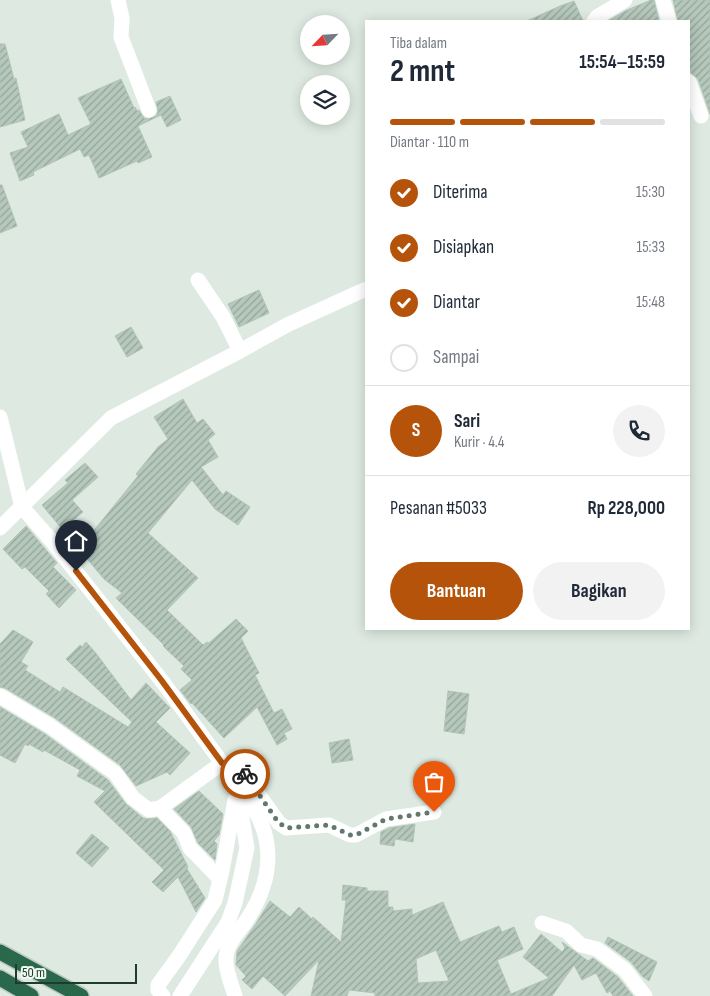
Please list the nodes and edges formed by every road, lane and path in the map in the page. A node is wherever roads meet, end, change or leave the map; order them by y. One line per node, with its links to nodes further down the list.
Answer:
1 (118, 0): 7 (street)
2 (625, 0): 4 (street)
3 (663, 0): 5 (street)
4 (595, 20)
5 (669, 20)
6 (690, 85): 8 (street)
7 (149, 110)
8 (700, 116)
9 (198, 280): 11 (street)
10 (365, 289): 11 (street)
11 (240, 352): 13 (street)
12 (0, 417): 13 (street)
13 (22, 507): 14 (street); 16 (street)
14 (0, 528)
15 (0, 696): 18 (street)
16 (222, 763): 17 (street); 18 (street); 19 (street)
17 (237, 788): 20 (street); 27 (street); 28 (street)
18 (160, 808): 20 (street)
19 (434, 812)
20 (220, 879): 26 (street)
21 (542, 923): 29 (street)
22 (0, 952): 25 (highway)
23 (0, 978): 24 (highway)
24 (31, 996)
25 (81, 996)
26 (163, 996)
27 (180, 996)
28 (235, 996)
29 (645, 996)

